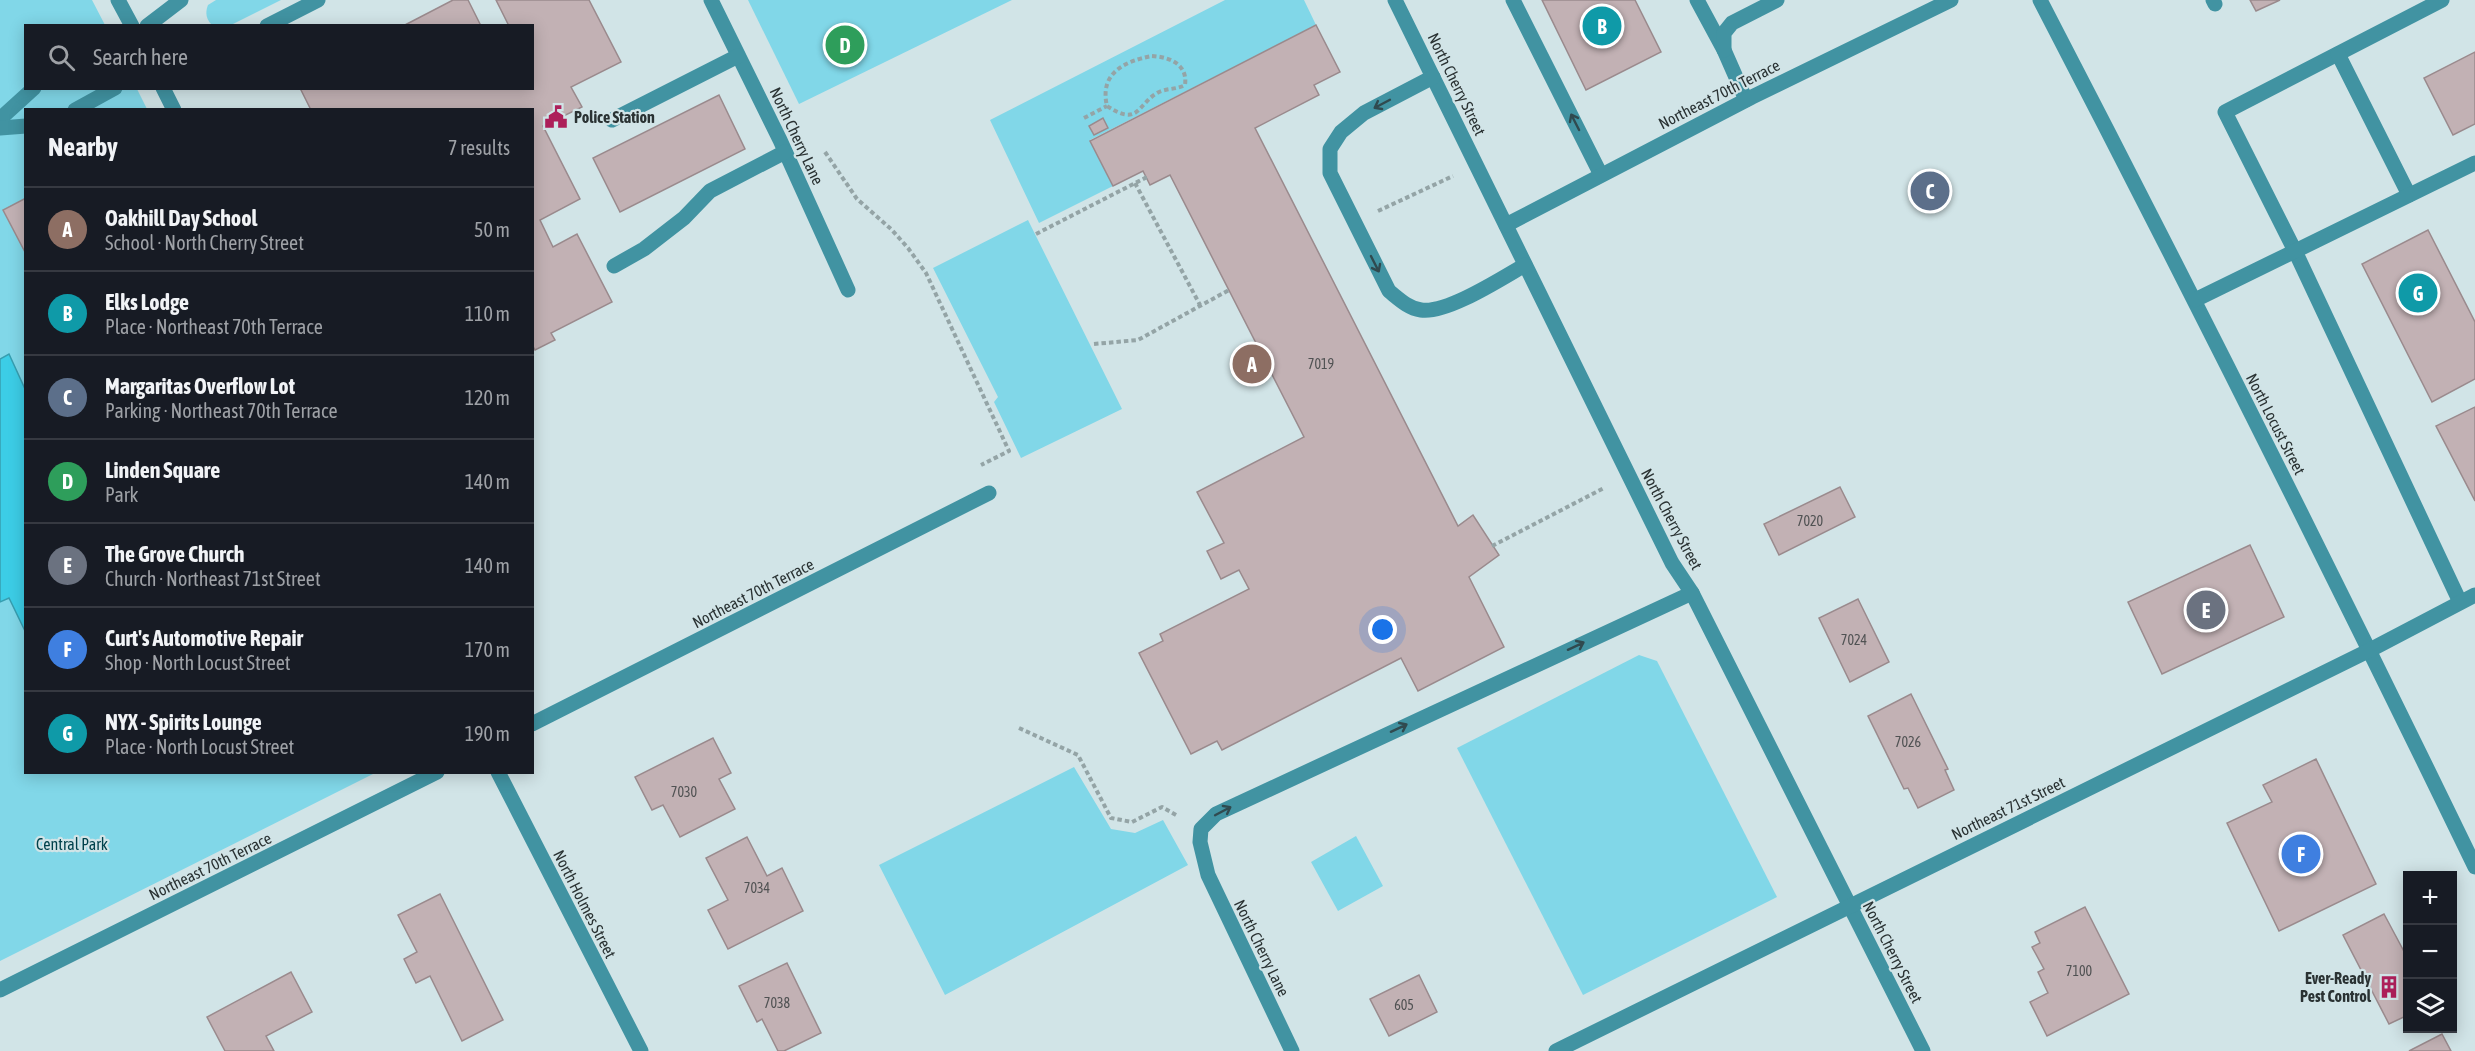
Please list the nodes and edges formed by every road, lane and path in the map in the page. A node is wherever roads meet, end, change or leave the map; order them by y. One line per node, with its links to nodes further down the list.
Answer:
1 (118, 0): 12 (street)
2 (181, 0): 13 (street)
3 (318, 0): 14 (street)
4 (711, 0): 17 (street, North Cherry Lane)
5 (1395, 0): 18 (street, North Cherry Street)
6 (1513, 0): 35 (street, one-way to 6)
7 (1697, 0): 15 (street)
8 (1777, 0): 15 (street)
9 (2040, 0): 47 (street, North Locust Street)
10 (2442, 0): 16 (street)
11 (1945, 1): 22 (street, Northeast 70th Terrace)
12 (131, 24)
13 (150, 24)
14 (271, 24)
15 (1724, 50): 22 (street)
16 (2338, 54): 38 (street); 42 (street)
17 (738, 56): 28 (street); 31 (street, North Cherry Lane)
18 (1433, 77): 39 (street, one-way to 39); 40 (street, North Cherry Street)
19 (32, 90): 26 (street)
20 (111, 90): 24 (street)
21 (164, 90): 25 (street)
22 (1746, 100): 35 (street, Northeast 70th Terrace)
23 (1107, 106): 23 (path); 27 (path)
24 (79, 108)
25 (173, 108)
26 (0, 118)
27 (1084, 118)
28 (612, 120)
29 (24, 126): 30 (street)
30 (0, 128)
31 (785, 152): 44 (street); 45 (street, North Cherry Lane)
32 (825, 152): 51 (path)
33 (2475, 163): 38 (street)
34 (1459, 173): 39 (path)
35 (1601, 175): 40 (street, Northeast 70th Terrace)
36 (1147, 177): 37 (path)
37 (1135, 183): 41 (path); 48 (path)
38 (2409, 195): 42 (street)
39 (1354, 222): 43 (street, one-way to 43)
40 (1506, 225): 43 (street, North Cherry Street)
41 (1036, 234)
42 (2295, 251): 47 (street); 55 (street)
43 (1525, 265): 50 (street, North Cherry Street)
44 (614, 266)
45 (848, 290)
46 (1229, 290): 48 (path)
47 (2195, 300): 56 (street, North Locust Street)
48 (1200, 305): 49 (path)
49 (1094, 344)
50 (1628, 475): 52 (path); 53 (street, North Cherry Street)
51 (989, 493): 57 (street, Northeast 70th Terrace)
52 (1492, 546)
53 (1692, 593): 61 (street, one-way to 53); 63 (street, North Cherry Street)
54 (2475, 594): 55 (street, Northeast 71st Street)
55 (2460, 602): 56 (street, Northeast 71st Street)
56 (2370, 650): 62 (street, North Locust Street); 63 (street, Northeast 71st Street)
57 (534, 723)
58 (1019, 728): 61 (path)
59 (433, 774): 64 (street, Northeast 70th Terrace)
60 (499, 774): 65 (street, North Holmes Street)
61 (1201, 829): 66 (street, North Cherry Lane)
62 (2475, 867)
63 (1850, 906): 67 (street, Northeast 71st Street); 68 (street, North Cherry Street)
64 (0, 990)
65 (641, 1051)
66 (1292, 1051)
67 (1556, 1051)
68 (1923, 1051)

